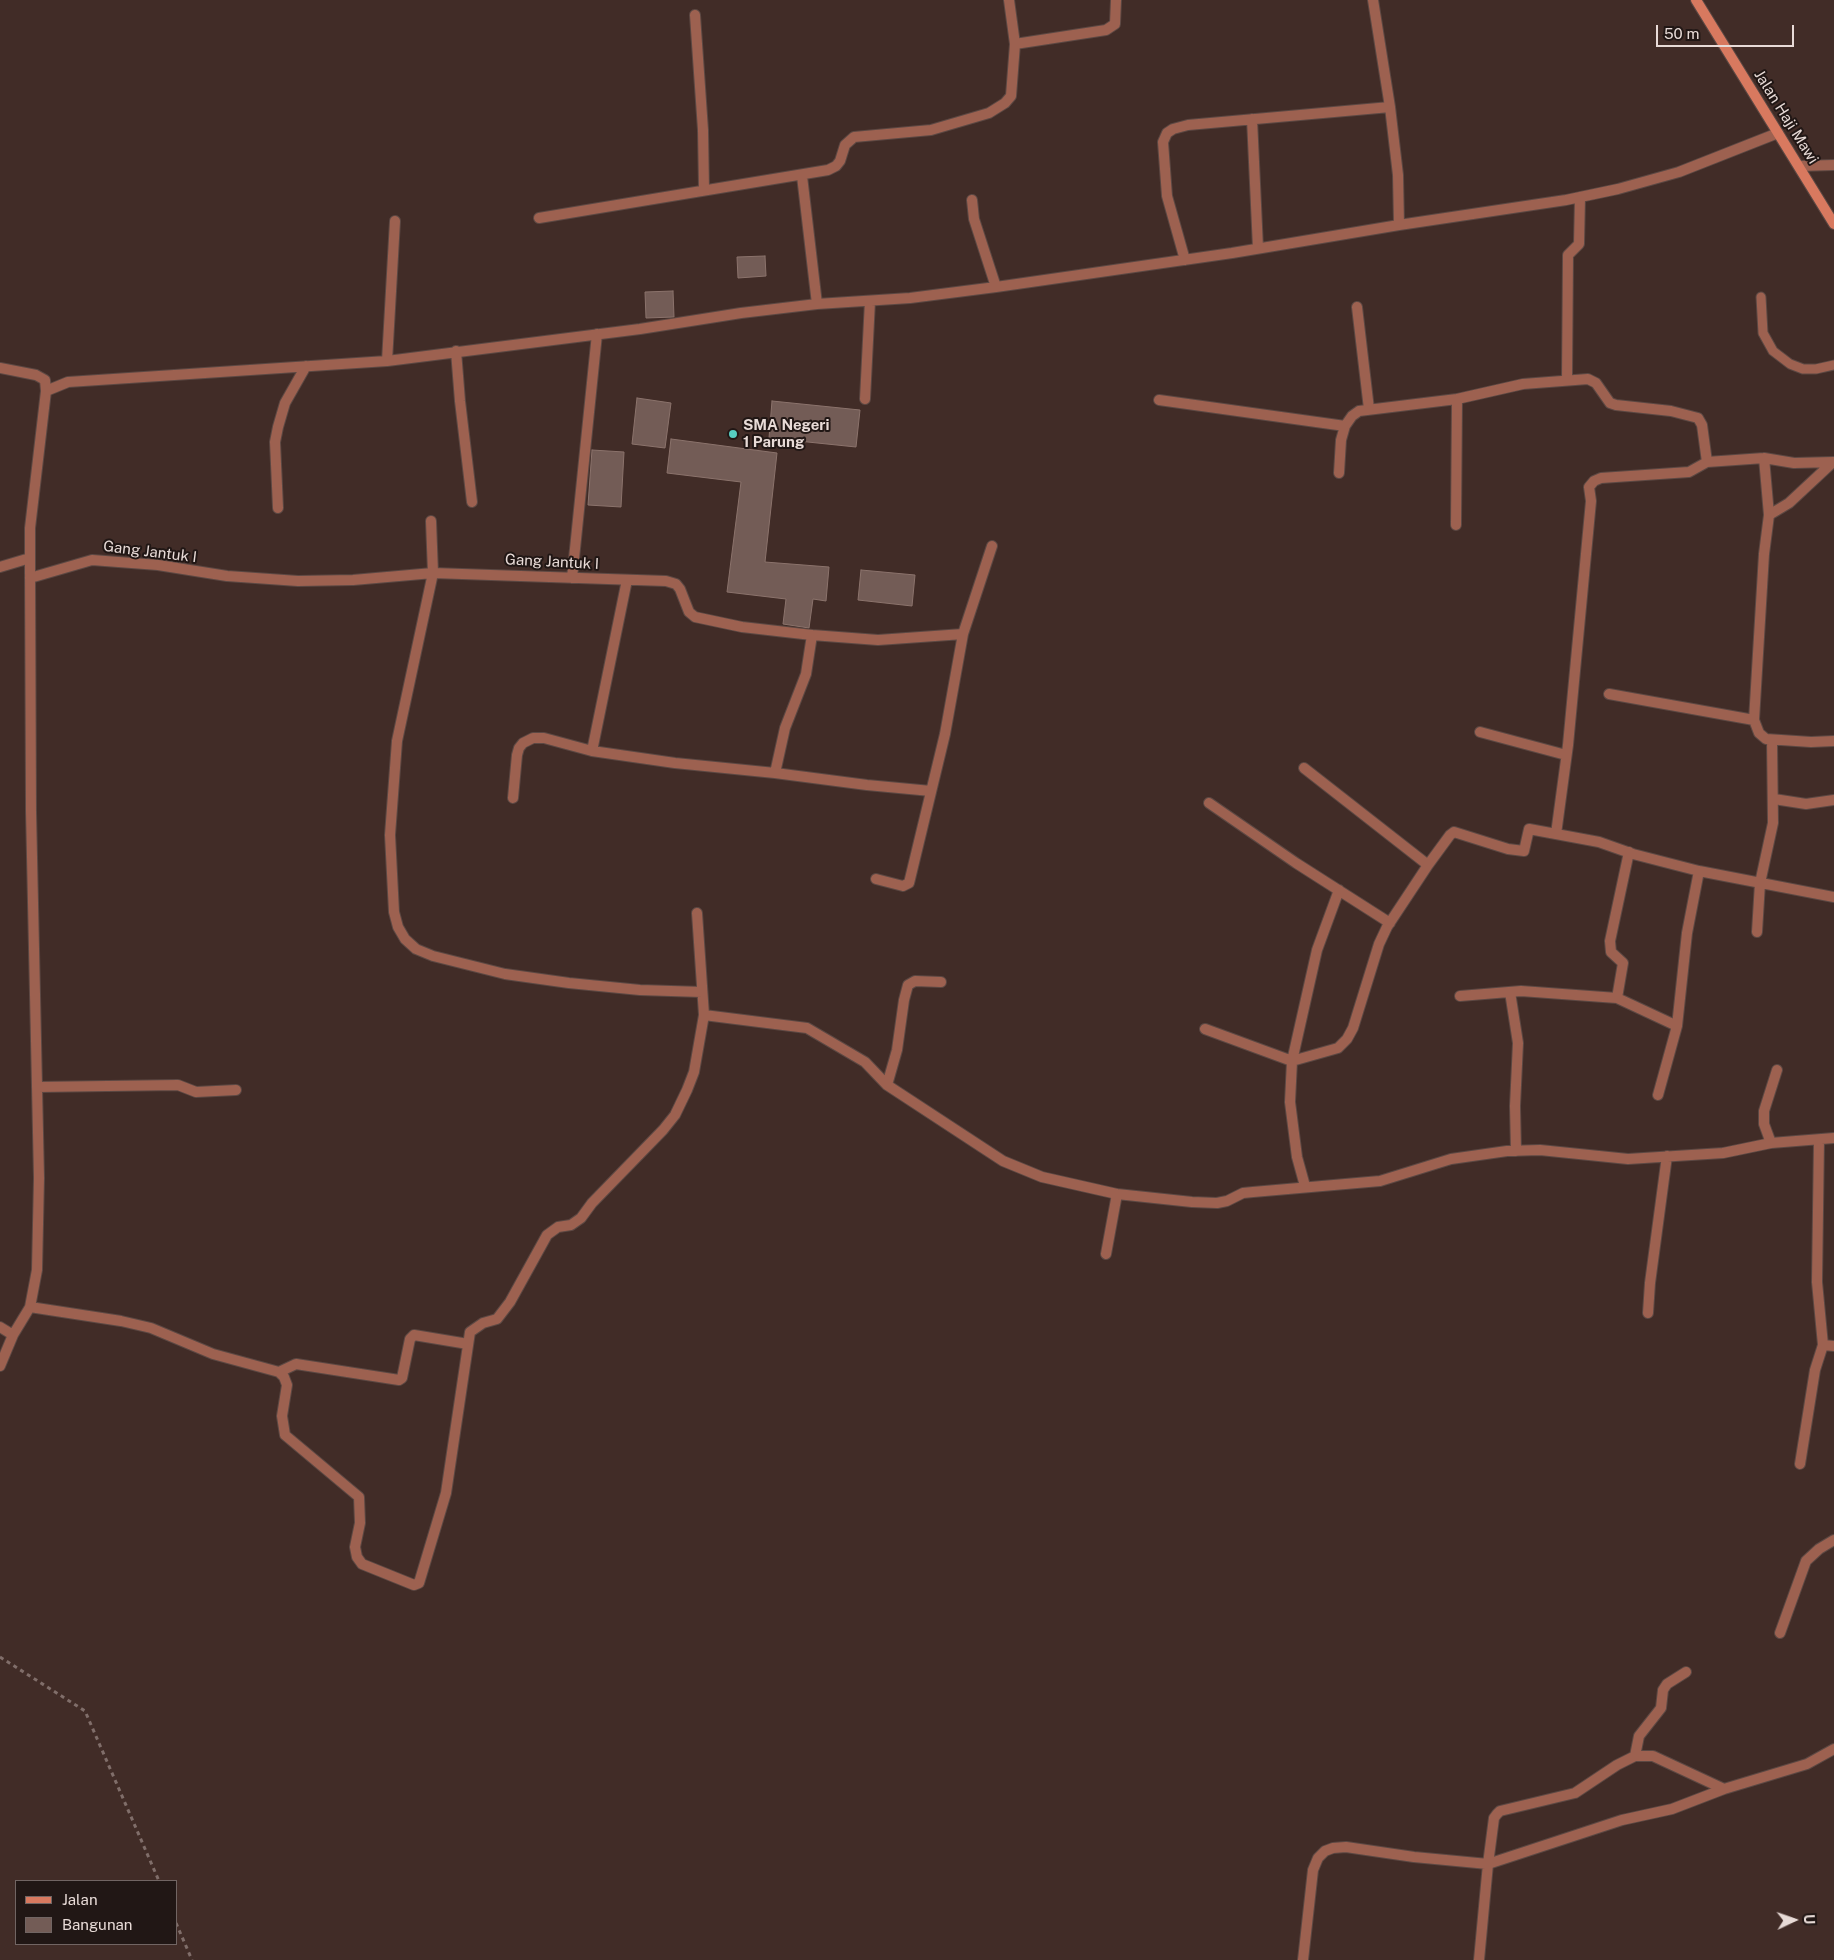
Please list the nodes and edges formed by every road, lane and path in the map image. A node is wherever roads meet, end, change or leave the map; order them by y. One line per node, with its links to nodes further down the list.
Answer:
1 (1009, 0): 6 (street)
2 (1116, 0): 6 (street)
3 (1373, 0): 7 (street)
4 (1696, 0): 9 (street, Jalan Haji Mawi)
5 (695, 14): 13 (street)
6 (1015, 44): 12 (street)
7 (1390, 107): 8 (street); 19 (street)
8 (1252, 119): 20 (street); 21 (street)
9 (1778, 132): 11 (street, Jalan Haji Mawi); 14 (street)
10 (1834, 165): 11 (street)
11 (1799, 166): 18 (street, Jalan Haji Mawi)
12 (802, 176): 13 (street); 25 (street)
13 (704, 190): 16 (street)
14 (1580, 197): 19 (street); 33 (street)
15 (972, 200): 22 (street)
16 (539, 218)
17 (395, 221): 29 (street)
18 (1834, 224)
19 (1399, 225): 20 (street)
20 (1258, 248): 21 (street)
21 (1184, 260): 22 (street)
22 (996, 287): 24 (street)
23 (1761, 297): 30 (lane)
24 (870, 301): 25 (street); 35 (street)
25 (817, 304): 27 (street)
26 (1357, 308): 38 (street)
27 (597, 334): 28 (street); 54 (street)
28 (456, 351): 29 (street); 44 (street)
29 (387, 361): 31 (street)
30 (1834, 365)
31 (306, 366): 34 (street); 45 (street)
32 (0, 368): 34 (street)
33 (1567, 380): 36 (street); 41 (street)
34 (46, 391): 50 (street)
35 (866, 399)
36 (1457, 399): 38 (street); 48 (street)
37 (1159, 400): 39 (street)
38 (1368, 409): 39 (street)
39 (1345, 426): 43 (street)
40 (1764, 458): 41 (street); 42 (street); 46 (street)
41 (1707, 462): 64 (street)
42 (1833, 462): 46 (street)
43 (1339, 473)
44 (472, 502)
45 (278, 508)
46 (1769, 515): 59 (street)
47 (431, 521): 52 (street)
48 (1456, 525)
49 (992, 546): 56 (street)
50 (30, 558): 51 (street); 53 (street)
51 (0, 567)
52 (433, 573): 53 (street, Gang Jantuk I); 54 (street, Gang Jantuk I); 84 (street)
53 (30, 578): 94 (street)
54 (572, 578): 55 (street, Gang Jantuk I)
55 (627, 580): 57 (street, Gang Jantuk I); 63 (street)
56 (963, 634): 57 (street, Gang Jantuk I); 67 (street)
57 (812, 635): 66 (street)
58 (1609, 694): 59 (street)
59 (1754, 720): 61 (street)
60 (1480, 732): 64 (street)
61 (1772, 740): 62 (street); 69 (street)
62 (1834, 741)
63 (592, 751): 66 (street); 68 (street)
64 (1566, 755): 72 (street)
65 (1304, 768): 74 (street)
66 (776, 773): 67 (street)
67 (931, 791): 76 (street)
68 (513, 798)
69 (1774, 799): 70 (street); 77 (street)
70 (1834, 800)
71 (1209, 803): 78 (street)
72 (1556, 834): 73 (street); 74 (street)
73 (1629, 852): 75 (street); 87 (street)
74 (1428, 865): 81 (street)
75 (1699, 871): 77 (street); 89 (street)
76 (876, 879)
77 (1760, 883): 79 (street); 82 (street)
78 (1339, 890): 81 (street); 91 (street)
79 (1834, 897)
80 (697, 913): 84 (street)
81 (1390, 923): 91 (street)
82 (1757, 932)
83 (941, 982): 93 (street)
84 (702, 992): 88 (street)
85 (1510, 992): 86 (street); 87 (street); 100 (street)
86 (1460, 996)
87 (1617, 998): 89 (street)
88 (704, 1015): 93 (street); 109 (street)
89 (1677, 1026): 96 (street)
90 (1205, 1030): 91 (street)
91 (1292, 1061): 102 (street)
92 (1777, 1070): 99 (street)
93 (887, 1084): 103 (street)
94 (37, 1087): 95 (street); 105 (street)
95 (236, 1090)
96 (1658, 1095)
97 (1834, 1138): 98 (street)
98 (1819, 1140): 99 (street); 110 (street)
99 (1771, 1143): 101 (street)
100 (1516, 1150): 101 (street); 102 (street)
101 (1667, 1156): 106 (street)
102 (1305, 1186): 103 (street)
103 (1116, 1194): 104 (street)
104 (1106, 1254)
105 (30, 1307): 108 (street); 112 (street)
106 (1648, 1313)
107 (0, 1326): 108 (street)
108 (13, 1335): 111 (street)
109 (468, 1344): 112 (street); 112 (street)
110 (1829, 1346): 113 (street)
111 (0, 1366)
112 (279, 1372)
113 (1800, 1464)
114 (1834, 1540): 115 (street)
115 (1780, 1633)
116 (0, 1657): 122 (path)
117 (1686, 1672): 119 (street)
118 (1834, 1749): 120 (street)
119 (1635, 1756): 120 (street); 121 (street)
120 (1724, 1789): 121 (street)
121 (1488, 1864): 125 (street); 126 (street)
122 (158, 1880)
123 (178, 1928): 124 (path)
124 (192, 1960)
125 (1303, 1960)
126 (1479, 1960)

